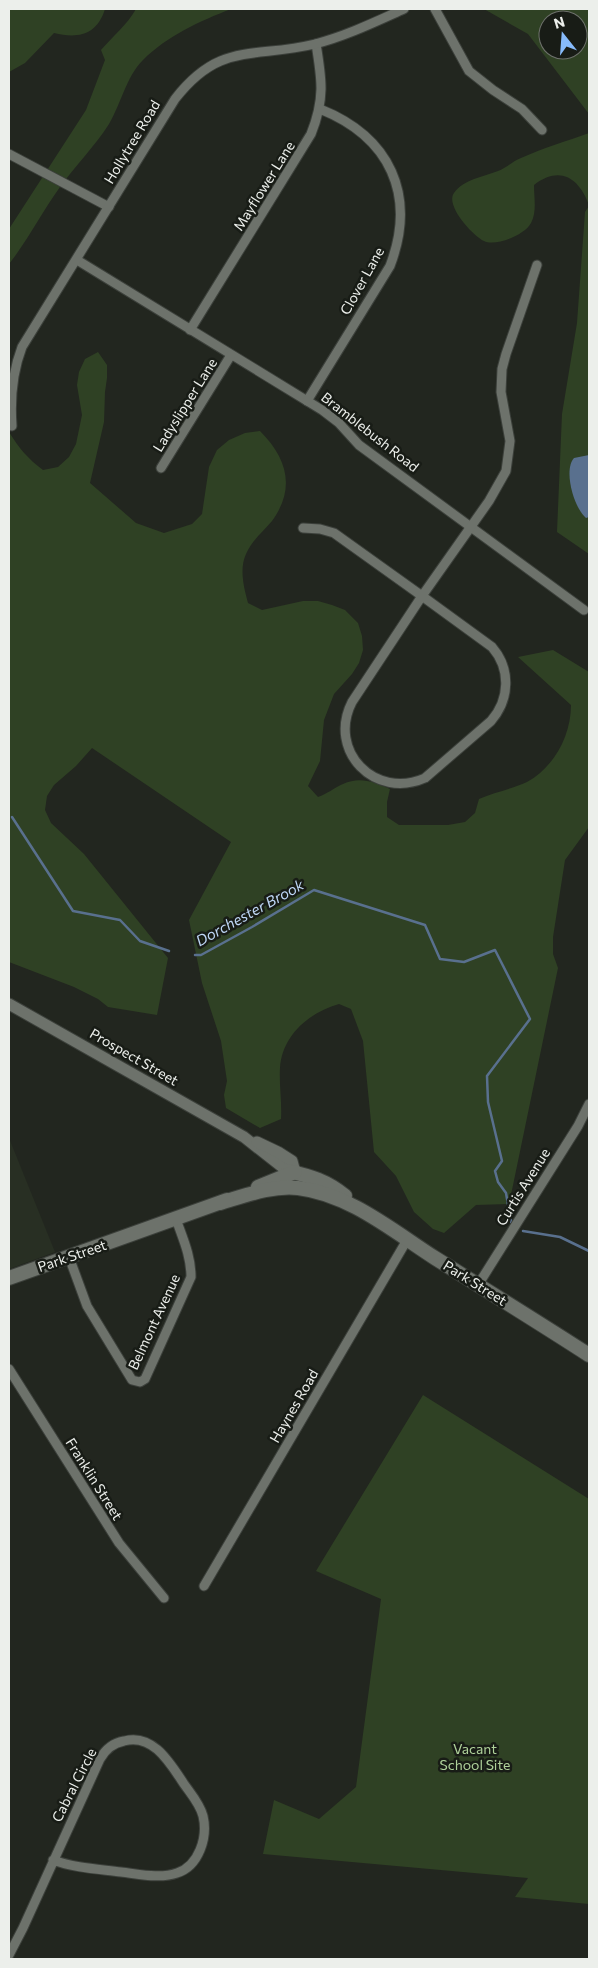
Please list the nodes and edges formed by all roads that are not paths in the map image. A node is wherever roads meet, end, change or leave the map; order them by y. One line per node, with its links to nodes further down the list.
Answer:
1 (404, 9): 3 (street, Hollytree Road)
2 (435, 9): 5 (street)
3 (316, 44): 4 (street, Mayflower Lane); 7 (street, Hollytree Road)
4 (320, 109): 10 (street, Mayflower Lane); 12 (street, Clover Lane)
5 (542, 130)
6 (9, 154): 7 (street)
7 (109, 207): 8 (street, Hollytree Road)
8 (77, 260): 10 (street, Bramblebush Road); 13 (street, Hollytree Road)
9 (537, 265): 15 (street)
10 (190, 330): 11 (street, Bramblebush Road)
11 (232, 356): 12 (street, Bramblebush Road); 14 (street, Ladyslipper Lane)
12 (308, 400): 15 (street, Bramblebush Road)
13 (12, 426)
14 (161, 468)
15 (472, 527): 17 (street); 18 (street, Bramblebush Road)
16 (304, 528): 17 (street)
17 (422, 596): 17 (street)
18 (584, 610)
19 (9, 1004): 21 (street, Prospect Street)
20 (589, 1104): 30 (street, Curtis Avenue)
21 (244, 1137): 22 (street, Prospect Street); 22 (street, Prospect Street)
22 (281, 1175): 23 (main road); 24 (main road, Park Street); 25 (main road, Park Street)
23 (296, 1188): 24 (main road, Park Street); 25 (main road, Park Street)
24 (220, 1203): 26 (main road, Park Street)
25 (360, 1210): 27 (main road, Park Street)
26 (176, 1219): 28 (main road, Park Street); 28 (street, Belmont Avenue)
27 (407, 1240): 30 (main road, Park Street); 33 (street, Haynes Road)
28 (69, 1257): 29 (main road, Park Street)
29 (9, 1278)
30 (478, 1285): 31 (main road, Park Street)
31 (589, 1354)
32 (9, 1368): 34 (street, Franklin Street)
33 (204, 1586)
34 (164, 1598)
35 (53, 1860): 35 (street, Cabral Circle); 36 (street, Cabral Circle)
36 (9, 1955)

